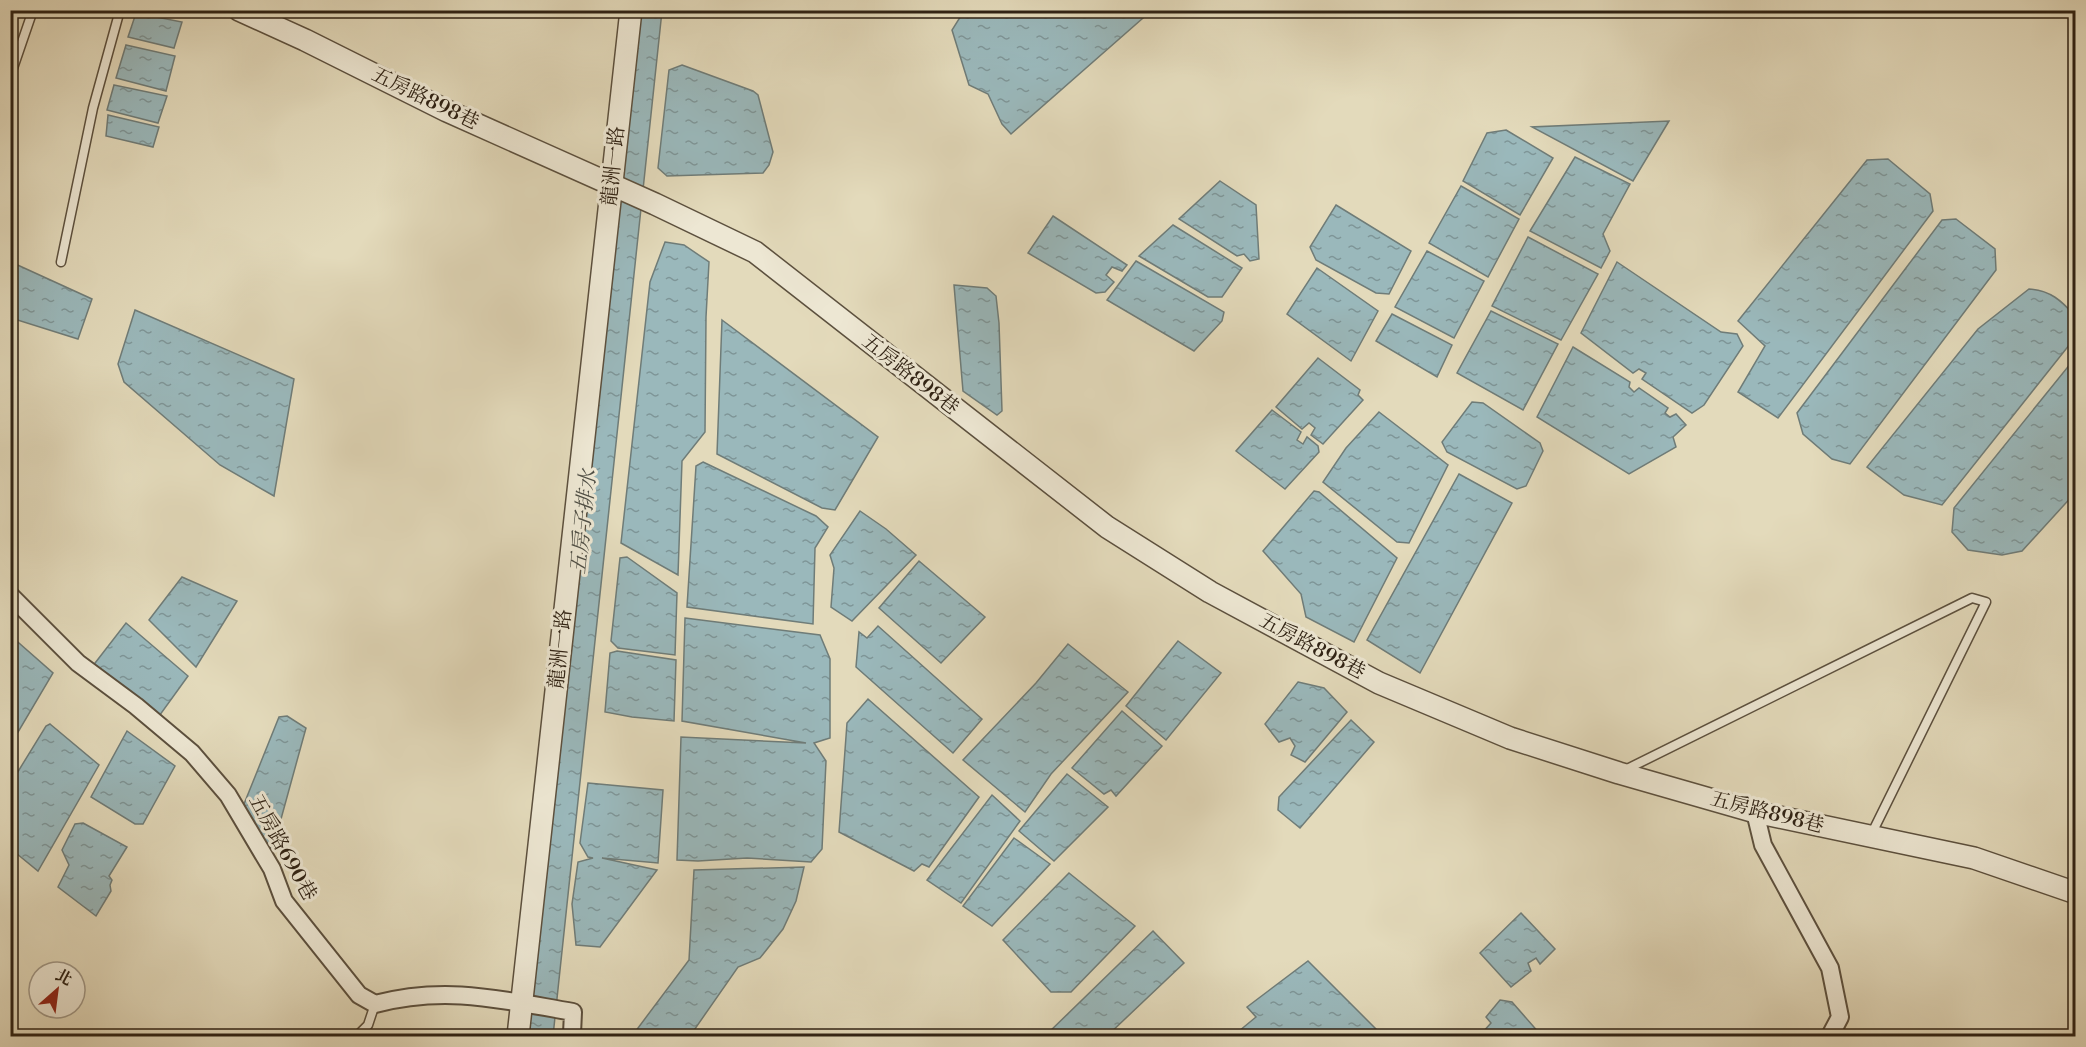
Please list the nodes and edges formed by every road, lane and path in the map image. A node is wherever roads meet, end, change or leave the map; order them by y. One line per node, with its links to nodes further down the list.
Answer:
1 (33, 10): 5 (lane)
2 (120, 10): 7 (lane)
3 (239, 10): 6 (street, 五房路898巷)
4 (630, 10): 6 (street, 龍洲一路)
5 (10, 77)
6 (613, 185): 9 (street, 五房路898巷); 13 (street, 龍洲一路)
7 (61, 262)
8 (10, 595): 14 (street, 五房路690巷)
9 (1619, 773): 10 (street, 五房路898巷); 11 (lane)
10 (1755, 812): 11 (street, 五房路898巷); 18 (street)
11 (1870, 837): 12 (street, 五房路898巷)
12 (2076, 893)
13 (521, 1003): 14 (street); 16 (street, 龍洲一路); 17 (street)
14 (375, 1004): 15 (lane)
15 (357, 1036)
16 (518, 1036)
17 (574, 1036)
18 (1830, 1036)

